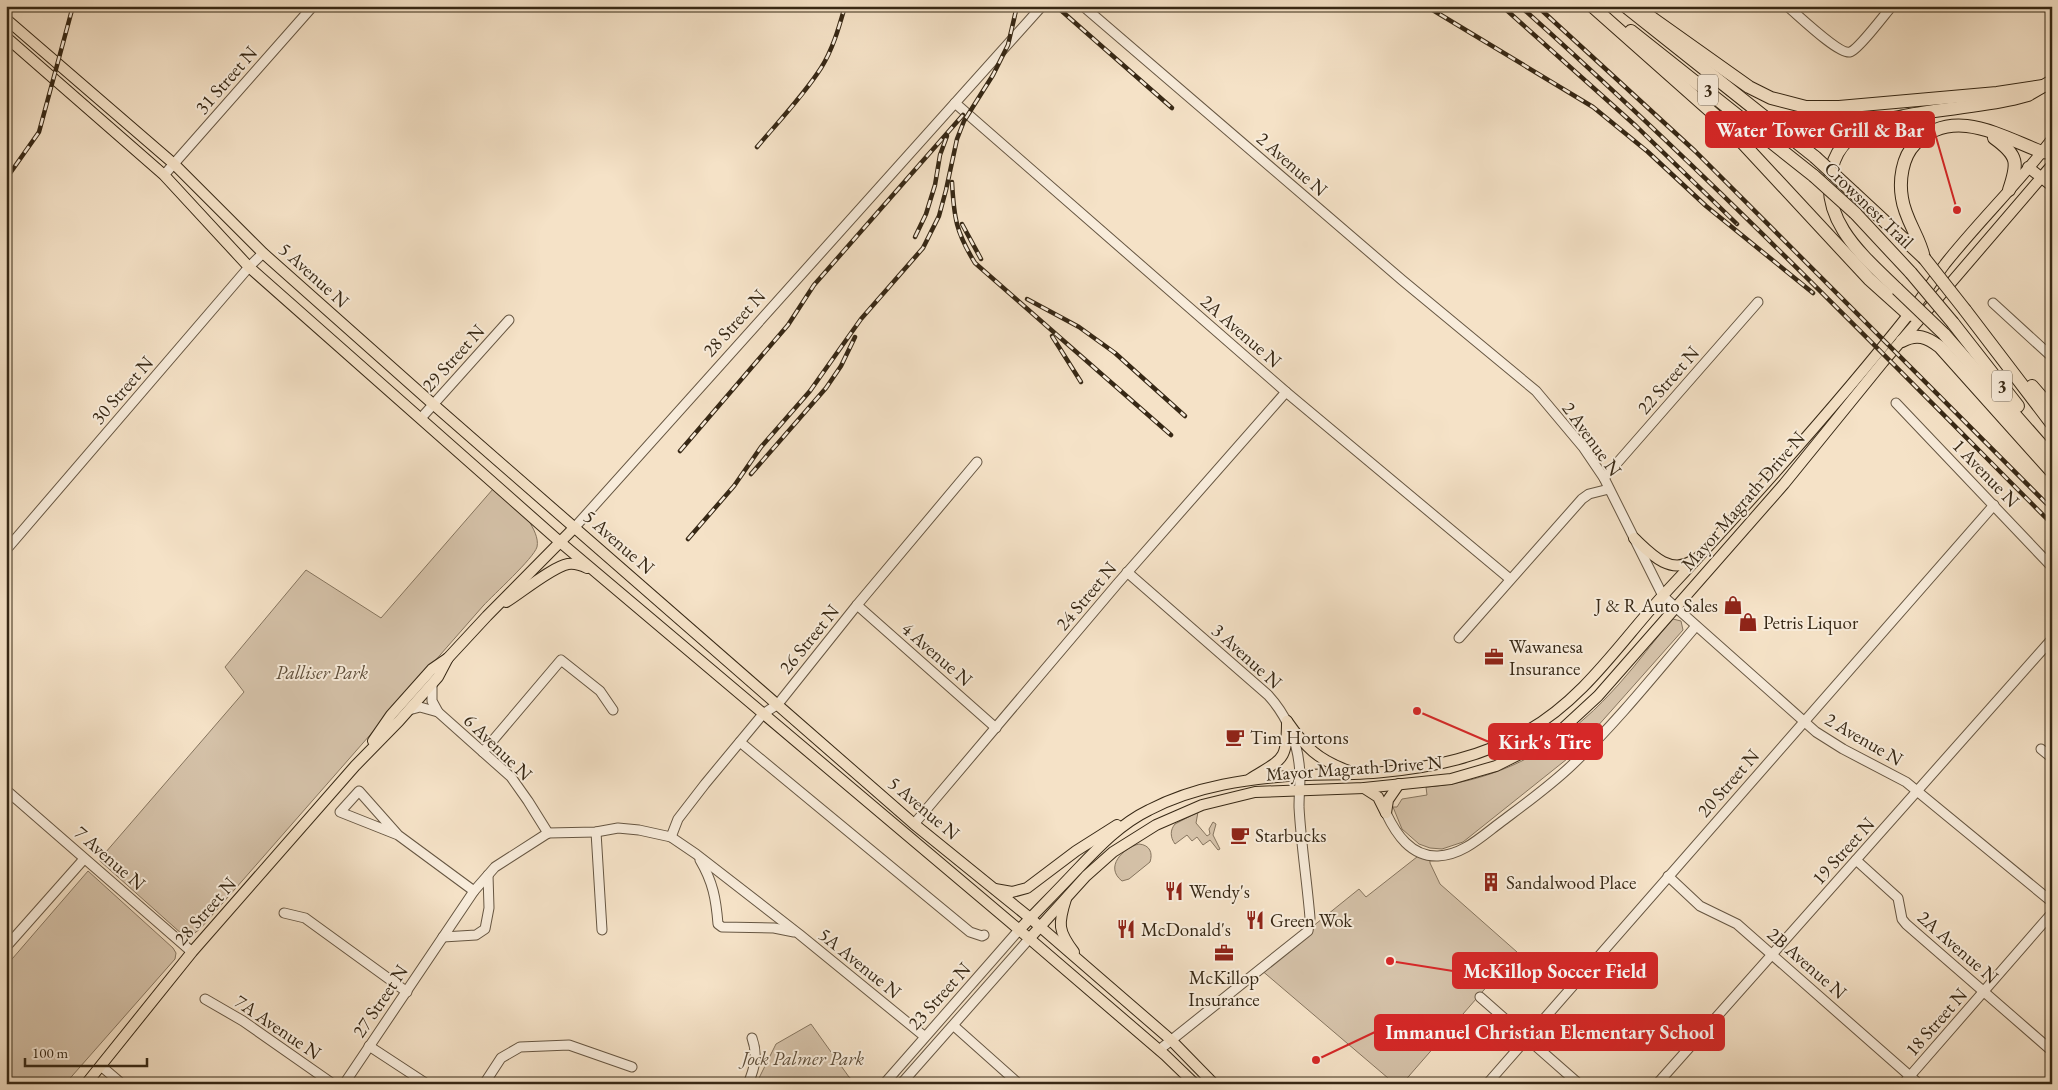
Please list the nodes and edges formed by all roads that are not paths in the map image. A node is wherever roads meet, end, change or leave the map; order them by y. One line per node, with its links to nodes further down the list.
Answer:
1 (313, 6): 17 (street, 31 Street N)
2 (1042, 6): 13 (street, 28 Street N)
3 (1083, 6): 45 (street, 2 Avenue N)
4 (1592, 6): 29 (highway)
5 (1600, 6): 41 (highway, Crowsnest Trail / 3, bridge)
6 (1624, 6): 25 (highway, Crowsnest Trail / 3, bridge)
7 (1635, 6): 12 (highway)
8 (1787, 6): 9 (street)
9 (1892, 6)
10 (6, 19): 17 (main road, 5 Avenue N)
11 (6, 37): 20 (main road, 5 Avenue N)
12 (2047, 84): 42 (highway, bridge)
13 (955, 103): 35 (street, 2A Avenue N); 48 (street, 28 Street N)
14 (1982, 129): 16 (highway); 23 (highway); 25 (highway)
15 (2052, 139): 16 (main road, Mayor Magrath Drive N)
16 (2044, 154): 18 (main road, Mayor Magrath Drive N); 19 (main road)
17 (174, 164): 20 (street, 31 Street N); 24 (main road, 5 Avenue N)
18 (2028, 167): 21 (main road); 23 (main road, Mayor Magrath Drive N)
19 (2051, 167): 21 (main road, Mayor Magrath Drive N)
20 (164, 175): 26 (main road, 5 Avenue N)
21 (2041, 178): 22 (main road); 31 (main road, Mayor Magrath Drive N)
22 (2052, 186)
23 (2009, 190): 29 (main road, Mayor Magrath Drive N)
24 (263, 253): 26 (street, 30 Street N); 37 (main road, 5 Avenue N)
25 (1924, 258): 30 (highway, Crowsnest Trail / 3, bridge)
26 (249, 267): 39 (main road, 5 Avenue N); 51 (street, 30 Street N)
27 (1758, 302): 45 (street, 22 Street N)
28 (1993, 303): 34 (street)
29 (1908, 314): 31 (highway); 52 (main road, Mayor Magrath Drive N)
30 (1969, 315): 38 (highway); 40 (highway, Crowsnest Trail / 3)
31 (1923, 317): 33 (main road, Mayor Magrath Drive N)
32 (509, 320): 37 (street, 29 Street N)
33 (1902, 341): 44 (highway); 59 (main road, Mayor Magrath Drive N)
34 (2052, 357)
35 (1286, 392): 54 (street, 24 Street N); 56 (street, 2A Avenue N)
36 (1896, 403): 47 (street, 1 Avenue N)
37 (434, 405): 39 (street, 29 Street N); 48 (main road, 5 Avenue N)
38 (2052, 409)
39 (422, 417): 50 (main road, 5 Avenue N)
40 (2052, 424)
41 (2052, 448)
42 (2052, 457)
43 (977, 462): 58 (street, 26 Street N)
44 (2052, 472)
45 (1604, 478): 46 (street, 2 Avenue N)
46 (1609, 489): 49 (street, 2 Avenue N); 56 (street)
47 (1994, 505): 53 (street, 1 Avenue N); 72 (street, 20 Street N)
48 (575, 526): 50 (main road, 28 Street N); 66 (main road, 5 Avenue N)
49 (1634, 538): 52 (main road); 57 (street, 2 Avenue N)
50 (560, 542): 55 (main road, 5 Avenue N); 60 (main road, 28 Street N)
51 (7, 546)
52 (1700, 557): 57 (main road, Mayor Magrath Drive N)
53 (2052, 567)
54 (1128, 572): 71 (street, 3 Avenue N); 73 (street, 24 Street N)
55 (597, 573): 60 (main road); 70 (main road, 5 Avenue N)
56 (1510, 579): 62 (street)
57 (1663, 596): 59 (street, 2 Avenue N); 79 (main road, Mayor Magrath Drive N)
58 (857, 605): 66 (street, 26 Street N); 73 (street, 4 Avenue N)
59 (1675, 606): 61 (street, 2 Avenue N); 82 (main road, Mayor Magrath Drive N)
60 (487, 616): 64 (main road, 28 Street N)
61 (1696, 626): 72 (street, 2 Avenue N); 87 (street)
62 (1459, 638)
63 (2052, 639): 86 (street, 19 Street N)
64 (448, 658): 65 (main road, 28 Street N); 78 (main road, 28 Street N)
65 (432, 684): 67 (main road, 28 Street N); 69 (street, 6 Avenue N)
66 (778, 704): 70 (street, 26 Street N); 89 (main road, 5 Avenue N)
67 (409, 710): 69 (street, 6 Avenue N); 78 (main road, 28 Street N)
68 (613, 710): 76 (street)
69 (438, 712): 76 (street, 6 Avenue N)
70 (763, 714): 74 (street, 26 Street N); 108 (main road, 5 Avenue N)
71 (1286, 721): 79 (main road); 80 (street, 3 Avenue N); 81 (main road)
72 (1804, 722): 86 (street, 2 Avenue N); 98 (street, 20 Street N)
73 (996, 728): 89 (street, 24 Street N)
74 (740, 742): 93 (street, 26 Street N); 110 (street)
75 (2041, 749): 77 (street)
76 (483, 752): 91 (street, 6 Avenue N)
77 (2052, 758)
78 (355, 766): 114 (main road, 28 Street N)
79 (1354, 773): 80 (main road, Mayor Magrath Drive N)
80 (1300, 775): 81 (main road, Mayor Magrath Drive N); 85 (street, 3 Avenue N)
81 (1247, 781): 88 (main road, Mayor Magrath Drive N)
82 (1399, 784): 83 (main road, Mayor Magrath Drive N); 87 (main road)
83 (1364, 788): 85 (main road, Mayor Magrath Drive N); 87 (main road)
84 (6, 790): 95 (street, 7 Avenue N)
85 (1299, 790): 101 (main road, Mayor Magrath Drive N); 125 (street, 3 Avenue N)
86 (1918, 791): 96 (street, 19 Street N); 102 (street, 2 Avenue N)
87 (1386, 813)
88 (1138, 816): 99 (main road); 105 (main road, Mayor Magrath Drive N)
89 (914, 824): 99 (main road, 5 Avenue N)
90 (596, 832): 91 (street, 5A Avenue N); 93 (street, 5A Avenue N); 107 (street)
91 (548, 833): 97 (street, 27 Street N)
92 (398, 835): 92 (street); 100 (street)
93 (671, 837): 94 (street, 5A Avenue N)
94 (696, 854): 109 (street, 5A Avenue N); 109 (street, 5A Avenue N)
95 (84, 859): 113 (street); 114 (street, 7 Avenue N)
96 (1856, 860): 115 (street, 19 Street N); 117 (street, 2A Avenue N)
97 (488, 875): 100 (street, 27 Street N); 111 (street)
98 (1668, 876): 115 (street, 2B Avenue N); 123 (street, 20 Street N)
99 (993, 888): 105 (main road, 5 Avenue N)
100 (474, 890): 111 (street, 27 Street N)
101 (1067, 896): 106 (main road, Mayor Magrath Drive N); 116 (main road)
102 (2052, 902)
103 (284, 913): 118 (street)
104 (2052, 913): 117 (street, 18 Street N)
105 (1030, 918): 106 (main road, 5 Avenue N); 108 (main road, Mayor Magrath Drive N)
106 (1040, 927): 112 (main road, Mayor Magrath Drive N); 116 (main road, 5 Avenue N)
107 (602, 930)
108 (1019, 930): 112 (main road, 5 Avenue N); 122 (street, 23 Street N)
109 (799, 934): 122 (street, 5A Avenue N)
110 (984, 935)
111 (443, 937): 118 (street, 27 Street N)
112 (1029, 939): 121 (street, 23 Street N); 127 (main road, 5 Avenue N)
113 (6, 947)
114 (192, 952): 129 (main road, 28 Street N)
115 (1772, 954): 131 (street, 2B Avenue N); 146 (street, 19 Street N)
116 (1084, 965): 125 (main road, 5 Avenue N)
117 (1984, 991): 128 (street, 2A Avenue N); 131 (street, 18 Street N)
118 (407, 992): 126 (street, 27 Street N)
119 (1480, 997): 123 (street)
120 (205, 999): 134 (street, 7A Avenue N)
121 (954, 1026): 140 (street, 23 Street N); 141 (street)
122 (924, 1036): 139 (street, 23 Street N)
123 (1526, 1037): 144 (street, 20 Street N); 145 (street)
124 (752, 1038): 138 (street)
125 (1171, 1040): 127 (street); 143 (main road, 5 Avenue N)
126 (369, 1046): 135 (street, 27 Street N); 136 (street)
127 (1159, 1050): 142 (main road, 5 Avenue N)
128 (2052, 1051)
129 (102, 1066): 132 (main road, 28 Street N); 133 (street)
130 (632, 1068): 137 (street)
131 (1910, 1076): 147 (street, 18 Street N); 148 (street, 2B Avenue N)
132 (86, 1084)
133 (122, 1084)
134 (333, 1084)
135 (344, 1084)
136 (427, 1084)
137 (484, 1084)
138 (748, 1084)
139 (884, 1084)
140 (901, 1084)
141 (1019, 1084)
142 (1195, 1084)
143 (1214, 1084)
144 (1487, 1084)
145 (1579, 1084)
146 (1658, 1084)
147 (1903, 1084)
148 (1919, 1084)

